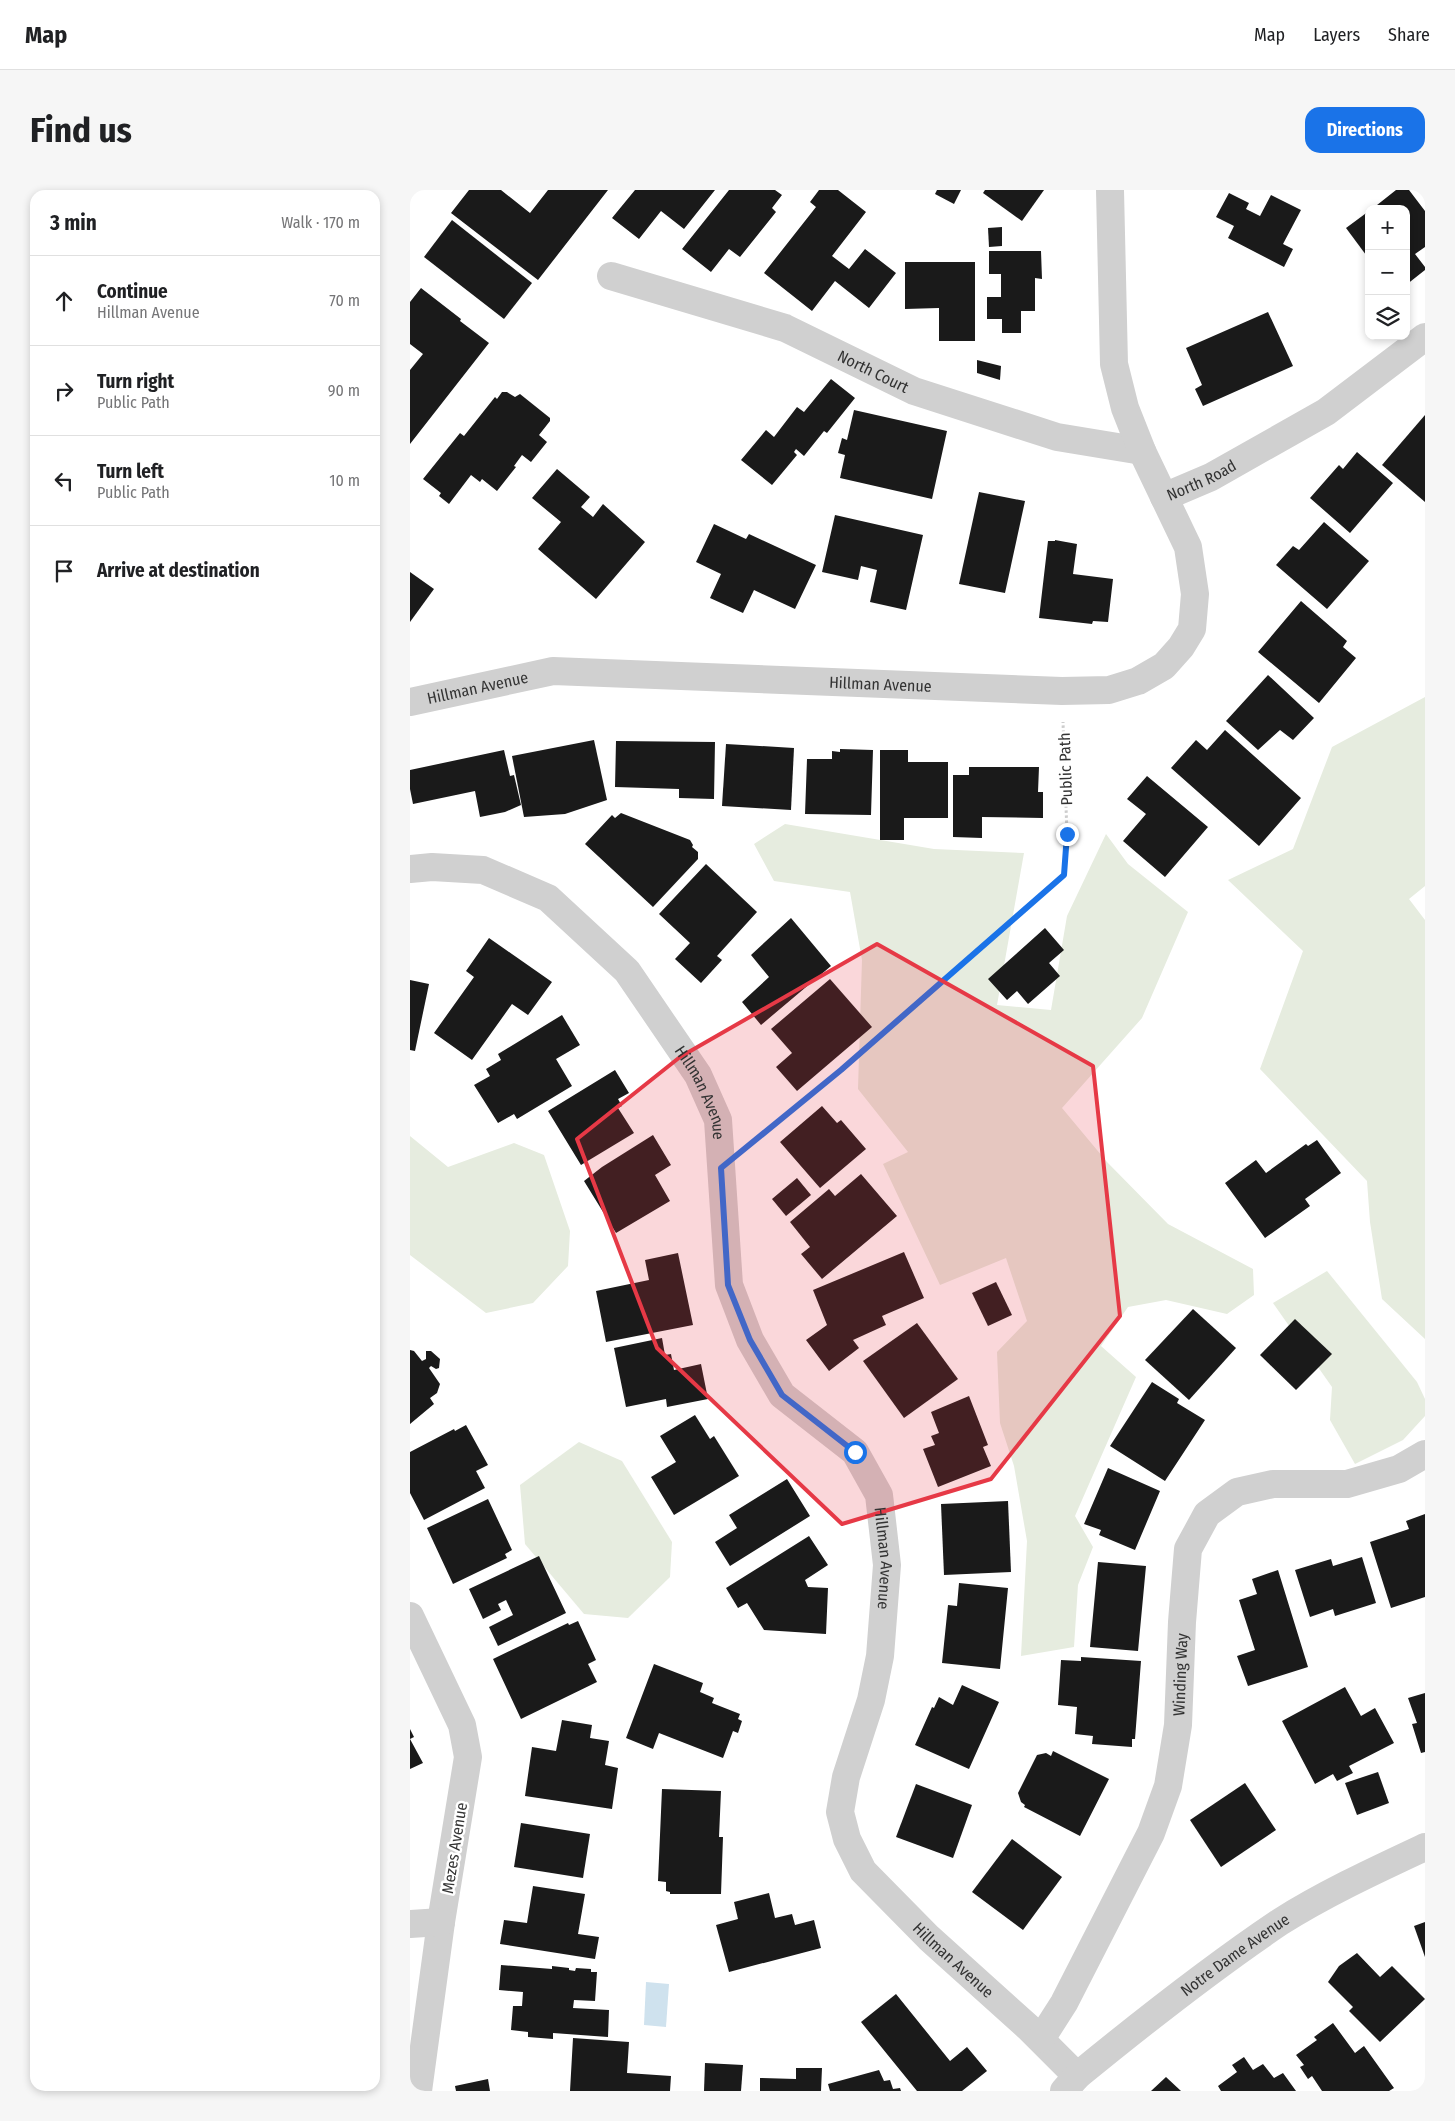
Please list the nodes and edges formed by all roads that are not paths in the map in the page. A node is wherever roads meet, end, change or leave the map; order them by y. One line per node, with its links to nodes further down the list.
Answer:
1 (1110, 190): 4 (street, North Road)
2 (611, 276): 4 (street, North Court)
3 (1425, 337): 5 (street, North Road)
4 (1142, 451): 5 (street, North Road)
5 (1164, 497): 6 (street, Hillman Avenue)
6 (410, 702)
7 (410, 869): 13 (street, Hillman Avenue)
8 (1425, 1454): 13 (street, Winding Way)
9 (410, 1616): 11 (street, Mezes Avenue)
10 (1425, 1847): 14 (street, Notre Dame Avenue)
11 (441, 1922): 12 (street); 15 (street, Mezes Avenue)
12 (410, 1924)
13 (1041, 2039): 14 (street, Hillman Avenue)
14 (1071, 2083)
15 (418, 2091)

